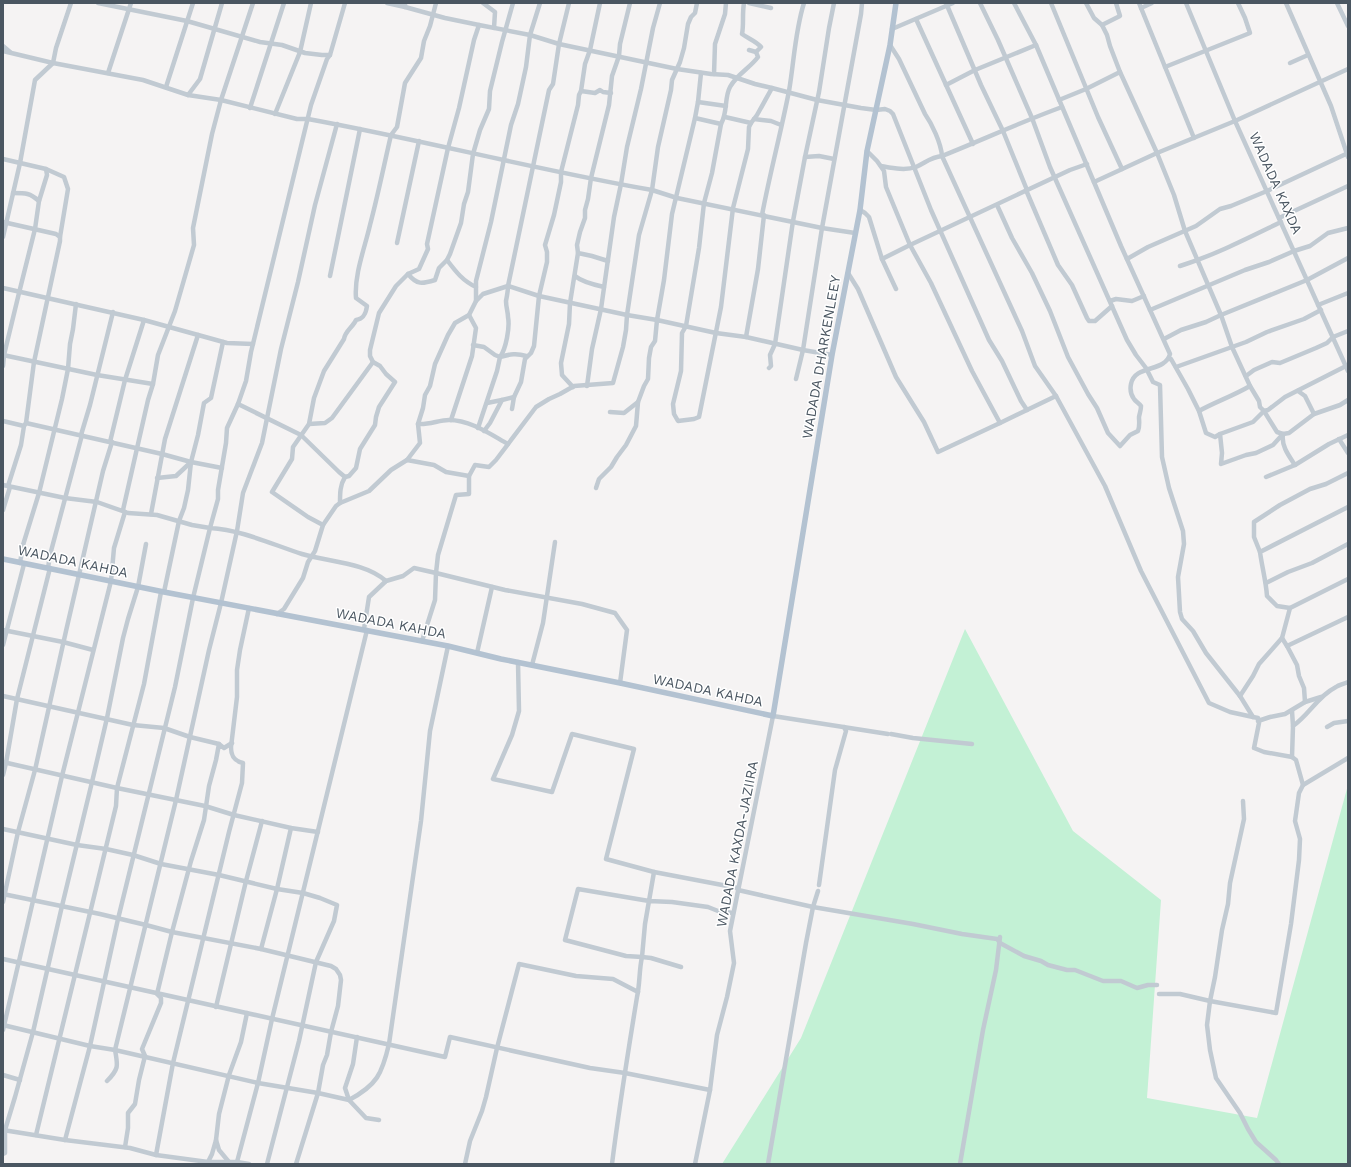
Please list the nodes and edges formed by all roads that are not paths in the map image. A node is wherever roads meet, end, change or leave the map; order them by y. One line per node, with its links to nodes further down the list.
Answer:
1 (71, 3): 72 (street)
2 (98, 3): 42 (street)
3 (131, 3): 42 (street)
4 (192, 3): 45 (street)
5 (222, 3): 50 (street)
6 (253, 3): 54 (street)
7 (284, 3): 55 (street)
8 (311, 3): 64 (street)
9 (345, 3): 67 (street)
10 (387, 3): 39 (street)
11 (436, 3): 43 (street)
12 (483, 3): 49 (street)
13 (513, 3): 52 (street)
14 (540, 3): 53 (street)
15 (569, 3): 56 (street)
16 (600, 3): 60 (street)
17 (630, 3): 69 (street)
18 (660, 3): 71 (street)
19 (697, 3): 75 (street)
20 (726, 3): 81 (street)
21 (744, 3): 65 (street)
22 (749, 3): 41 (street)
23 (804, 3): 89 (street)
24 (834, 3): 93 (street)
25 (862, 3): 97 (street)
26 (896, 3): 51 (main road, WADADA DHARKENLEEY)
27 (953, 3): 38 (street)
28 (980, 3): 70 (street)
29 (1014, 3): 58 (street)
30 (1051, 3): 87 (street)
31 (1086, 3): 47 (street)
32 (1116, 3): 47 (street)
33 (1152, 3): 40 (street)
34 (1186, 3): 62 (street, WADADA KAXDA)
35 (1238, 3): 62 (street)
36 (1286, 3): 68 (street)
37 (1337, 3): 48 (street)
38 (946, 4): 44 (street); 76 (street)
39 (405, 5): 43 (street)
40 (1140, 5): 74 (street)
41 (770, 8)
42 (129, 10): 45 (street); 80 (street)
43 (433, 15): 46 (street); 113 (street)
44 (916, 19): 51 (street); 84 (street)
45 (186, 21): 50 (street); 85 (street)
46 (479, 25): 49 (street); 117 (street)
47 (1102, 26): 78 (street)
48 (1348, 26)
49 (494, 28): 52 (street)
50 (214, 29): 54 (street); 91 (street)
51 (892, 29): 57 (main road, WADADA DHARKENLEEY)
52 (505, 31): 53 (street); 120 (street)
53 (530, 35): 56 (street); 126 (street)
54 (242, 36): 55 (street); 92 (street)
55 (270, 43): 64 (street); 99 (street)
56 (559, 44): 60 (street); 129 (street)
57 (890, 44): 100 (main road, WADADA DHARKENLEEY); 121 (street)
58 (1036, 45): 70 (street); 94 (street)
59 (3, 46): 66 (street)
60 (590, 50): 69 (street); 88 (street)
61 (749, 50): 65 (street)
62 (1206, 50): 74 (street); 107 (street, WADADA KAXDA)
63 (3, 51): 66 (street)
64 (300, 52): 67 (street); 101 (street)
65 (756, 52): 82 (street)
66 (12, 53): 72 (street)
67 (330, 55): 105 (street)
68 (1308, 55): 73 (street); 83 (street)
69 (619, 56): 71 (street); 90 (street)
70 (1005, 58): 76 (street); 104 (street)
71 (646, 62): 75 (street); 138 (street)
72 (54, 63): 80 (street); 127 (street)
73 (1290, 63)
74 (1165, 67): 114 (street)
75 (677, 69): 79 (street); 140 (street)
76 (975, 70): 84 (street); 112 (street)
77 (1348, 70): 83 (street)
78 (1120, 72): 87 (street); 119 (street)
79 (701, 73): 81 (street); 95 (street)
80 (108, 74): 85 (street)
81 (714, 74): 82 (street)
82 (737, 78): 86 (street); 96 (street)
83 (1320, 82): 107 (street); 122 (street)
84 (946, 85): 116 (street)
85 (166, 87): 91 (street)
86 (772, 88): 89 (street); 106 (street)
87 (1086, 90): 94 (street); 132 (street)
88 (581, 91): 90 (street); 134 (street)
89 (788, 92): 93 (street); 110 (street)
90 (611, 93): 135 (street)
91 (188, 95): 92 (street)
92 (221, 100): 99 (street); 206 (street)
93 (817, 100): 97 (street); 123 (street)
94 (1059, 100): 98 (street)
95 (698, 102): 96 (street); 103 (street)
96 (726, 106): 102 (street)
97 (845, 106): 100 (street); 125 (street)
98 (1062, 107): 104 (street); 128 (street)
99 (250, 108): 101 (street)
100 (876, 110): 118 (main road, WADADA DHARKENLEEY); 131 (street)
101 (275, 114): 105 (street)
102 (725, 117): 106 (street); 109 (street)
103 (695, 118): 109 (street); 144 (street)
104 (1032, 118): 112 (street); 136 (street)
105 (308, 119): 108 (street); 214 (street)
106 (753, 121): 110 (street); 148 (street)
107 (1235, 121): 114 (street); 142 (street, WADADA KAXDA)
108 (337, 124): 111 (street); 254 (street)
109 (721, 124): 146 (street)
110 (781, 125): 150 (street)
111 (360, 129): 113 (street); 176 (street)
112 (1003, 130): 116 (street); 141 (street)
113 (391, 135): 115 (street); 258 (street)
114 (1194, 138): 119 (street)
115 (419, 141): 117 (street); 163 (street)
116 (973, 144): 121 (street)
117 (448, 148): 120 (street); 175 (street)
118 (867, 151): 130 (street); 149 (main road, WADADA DHARKENLEEY)
119 (1157, 153): 132 (street); 159 (street)
120 (473, 154): 126 (street); 170 (street)
121 (942, 156): 131 (street); 151 (street)
122 (1347, 156): 142 (street)
123 (804, 157): 125 (street); 153 (street)
124 (3, 159): 127 (street)
125 (834, 159): 155 (street)
126 (504, 160): 129 (street); 183 (street)
127 (20, 164): 133 (street); 143 (street)
128 (1087, 164): 136 (street); 137 (street)
129 (534, 166): 134 (street); 180 (street)
130 (881, 166): 131 (street); 164 (street)
131 (914, 167): 158 (street)
132 (1122, 169): 137 (street)
133 (46, 170): 145 (street); 162 (street)
134 (561, 172): 135 (street); 187 (street)
135 (591, 178): 138 (street); 166 (street)
136 (1055, 178): 141 (street); 191 (street)
137 (1094, 182): 169 (street)
138 (621, 184): 140 (street); 172 (street)
139 (1348, 186): 152 (street)
140 (652, 190): 144 (street); 201 (street)
141 (1027, 190): 147 (street); 195 (street)
142 (1267, 191): 152 (street, WADADA KAXDA); 159 (street)
143 (13, 193): 145 (street); 154 (street)
144 (677, 198): 146 (street); 204 (street)
145 (39, 201): 157 (street)
146 (704, 203): 148 (street); 205 (street)
147 (996, 205): 151 (street); 231 (street)
148 (734, 208): 150 (street); 208 (street)
149 (860, 210): 160 (main road, WADADA DHARKENLEEY); 168 (street)
150 (763, 215): 153 (street); 210 (street)
151 (970, 217): 158 (street); 241 (street)
152 (1280, 220): 165 (street, WADADA KAXDA); 171 (street)
153 (793, 221): 155 (street); 215 (street)
154 (5, 222): 157 (street); 161 (street)
155 (822, 228): 160 (street); 218 (street)
156 (1348, 228): 165 (street)
157 (35, 229): 162 (street); 185 (street)
158 (940, 231): 164 (street); 249 (street)
159 (1185, 231): 169 (street); 171 (street)
160 (855, 233): 174 (main road, WADADA DHARKENLEEY)
161 (3, 237)
162 (60, 237): 189 (street)
163 (397, 243)
164 (910, 245): 168 (street); 257 (street)
165 (1294, 251): 178 (street, WADADA KAXDA); 179 (street)
166 (578, 254): 172 (street); 177 (street)
167 (1348, 258): 178 (street)
168 (882, 259): 184 (street)
169 (1127, 259): 188 (street)
170 (447, 260): 175 (street); 183 (street)
171 (1198, 260): 173 (street); 179 (street)
172 (608, 261): 181 (street)
173 (1180, 266)
174 (848, 273): 220 (main road, WADADA DHARKENLEEY); 257 (street)
175 (408, 274): 225 (street)
176 (330, 276)
177 (575, 276): 181 (street); 192 (street)
178 (1307, 280): 194 (street, WADADA KAXDA); 202 (street)
179 (1209, 285): 197 (street); 202 (street)
180 (508, 286): 187 (street); 190 (street); 222 (street)
181 (604, 287): 196 (street)
182 (3, 288): 185 (street)
183 (476, 288): 190 (street)
184 (896, 289)
185 (18, 293): 189 (street); 219 (street)
186 (1348, 293): 194 (street)
187 (540, 296): 192 (street); 221 (street)
188 (1144, 296): 191 (street); 197 (street)
189 (47, 299): 193 (street); 224 (street)
190 (476, 301): 200 (street)
191 (1110, 301): 195 (street)
192 (570, 303): 196 (street); 239 (street)
193 (76, 304): 199 (street); 230 (street)
194 (1318, 305): 198 (street, WADADA KAXDA)
195 (1112, 306): 231 (street)
196 (601, 309): 201 (street); 237 (street)
197 (1150, 310): 212 (street)
198 (1321, 310): 211 (street, WADADA KAXDA); 217 (street)
199 (113, 312): 203 (street); 232 (street)
200 (469, 315): 216 (street); 259 (street)
201 (627, 315): 204 (street); 237 (street)
202 (1221, 315): 212 (street); 217 (street)
203 (144, 320): 206 (street); 235 (street)
204 (657, 320): 205 (street); 245 (street)
205 (686, 326): 208 (street); 208 (street)
206 (169, 327): 209 (street); 236 (street)
207 (1348, 331): 211 (street)
208 (716, 333): 210 (street)
209 (198, 335): 213 (street); 274 (street)
210 (746, 337): 215 (street)
211 (1333, 337): 227 (street, WADADA KAXDA); 233 (street)
212 (1164, 339): 223 (street)
213 (223, 342): 214 (street); 276 (street)
214 (253, 344): 247 (street)
215 (775, 344): 218 (street); 228 (street)
216 (473, 345): 222 (street); 255 (street)
217 (1232, 347): 229 (street); 233 (street)
218 (803, 350): 220 (street); 234 (street)
219 (4, 355): 224 (street); 226 (street)
220 (832, 355): 345 (main road, WADADA DHARKENLEEY)
221 (526, 356): 222 (street); 242 (street)
222 (500, 357): 246 (street)
223 (1169, 359): 229 (street); 231 (street)
224 (34, 362): 230 (street); 260 (street)
225 (373, 362): 258 (street); 281 (street)
226 (3, 366)
227 (1347, 367): 240 (street)
228 (769, 368)
229 (1176, 368): 250 (street)
230 (68, 369): 232 (street); 262 (street)
231 (1147, 371): 338 (street)
232 (97, 375): 235 (street); 266 (street)
233 (1246, 376): 238 (street)
234 (796, 379)
235 (124, 380): 236 (street); 270 (street)
236 (153, 384): 272 (street)
237 (587, 386): 239 (street)
238 (1250, 386): 250 (street); 251 (street)
239 (573, 388): 271 (street)
240 (1298, 391): 251 (street); 253 (street)
241 (1056, 396): 249 (street); 346 (street)
242 (514, 397): 243 (street); 248 (street)
243 (502, 400): 246 (street); 263 (street)
244 (1348, 400): 253 (street)
245 (638, 402): 252 (street); 285 (street)
246 (487, 403): 261 (street)
247 (238, 404): 254 (street); 278 (street)
248 (512, 409)
249 (1027, 410): 257 (street)
250 (1198, 411): 264 (street)
251 (1264, 411): 264 (street); 265 (street)
252 (610, 412)
253 (1314, 414): 265 (street)
254 (266, 418): 267 (street); 297 (street)
255 (451, 420): 259 (street); 261 (street)
256 (3, 421): 260 (street)
257 (1000, 423)
258 (309, 424): 267 (street)
259 (418, 424): 275 (street)
260 (25, 425): 262 (street); 284 (street)
261 (478, 428): 263 (street)
262 (55, 429): 266 (street); 286 (street)
263 (484, 431): 271 (street)
264 (1220, 434): 265 (street)
265 (1283, 434): 277 (street)
266 (81, 435): 270 (street); 287 (street)
267 (301, 435): 281 (street); 295 (street)
268 (1348, 435): 269 (street)
269 (1339, 439): 273 (street); 277 (street)
270 (111, 442): 272 (street); 288 (street)
271 (508, 444): 280 (street)
272 (137, 448): 274 (street); 292 (street)
273 (1348, 453)
274 (162, 454): 276 (street); 283 (street)
275 (407, 460): 280 (street); 289 (street)
276 (191, 462): 278 (street); 283 (street); 294 (street)
277 (1295, 465): 282 (street)
278 (222, 468): 296 (street)
279 (1348, 473): 301 (street)
280 (469, 476): 306 (street)
281 (345, 477): 289 (street)
282 (1266, 477)
283 (157, 478): 293 (street)
284 (7, 486): 286 (street); 291 (street)
285 (596, 488)
286 (39, 492): 287 (street); 304 (street)
287 (65, 498): 288 (street); 305 (street)
288 (96, 502): 292 (street); 307 (street)
289 (340, 503): 295 (street)
290 (1348, 507): 301 (street)
291 (3, 510)
292 (124, 511): 293 (street); 309 (street)
293 (151, 514): 294 (street)
294 (179, 521): 296 (street); 314 (street)
295 (323, 525): 302 (street)
296 (210, 528): 297 (street); 315 (street)
297 (237, 531): 302 (street); 317 (street)
298 (555, 542): 316 (street)
299 (146, 544): 312 (street)
300 (1348, 544): 311 (street)
301 (1260, 552): 311 (street)
302 (312, 556): 310 (street); 320 (street)
303 (3, 559): 304 (main road, WADADA KAHDA)
304 (22, 563): 305 (main road, WADADA KAHDA); 323 (street)
305 (49, 568): 307 (main road, WADADA KAHDA); 324 (street)
306 (436, 573): 310 (street); 313 (street); 326 (street)
307 (80, 574): 309 (main road, WADADA KAHDA); 327 (street)
308 (1348, 579): 319 (street)
309 (110, 581): 312 (main road, WADADA KAHDA); 331 (street)
310 (386, 581): 322 (street)
311 (1266, 583): 319 (street)
312 (138, 587): 314 (main road, WADADA KAHDA); 347 (street)
313 (492, 587): 316 (street); 332 (street)
314 (162, 592): 315 (main road, WADADA KAHDA); 350 (street)
315 (193, 598): 317 (main road, WADADA KAHDA); 354 (street)
316 (547, 598): 334 (street); 336 (street)
317 (221, 603): 318 (main road, WADADA KAHDA); 355 (street)
318 (249, 608): 320 (main road, WADADA KAHDA); 356 (street)
319 (1290, 608): 325 (street)
320 (278, 614): 322 (main road, WADADA KAHDA)
321 (1348, 617): 330 (street)
322 (365, 630): 326 (main road, WADADA KAHDA); 377 (street)
323 (5, 631): 324 (street); 328 (street)
324 (32, 636): 327 (street); 340 (street)
325 (1282, 638): 330 (street); 338 (street)
326 (422, 641): 329 (main road, WADADA KAHDA)
327 (63, 642): 331 (street); 342 (street)
328 (3, 645)
329 (448, 646): 332 (main road, WADADA KAHDA); 433 (street)
330 (1287, 646): 341 (street)
331 (93, 650): 344 (street)
332 (477, 653): 333 (main road, WADADA KAHDA)
333 (518, 662): 334 (main road, WADADA KAHDA); 384 (street)
334 (532, 665): 336 (main road, WADADA KAHDA)
335 (1348, 682): 339 (street)
336 (620, 683): 345 (main road, WADADA KAHDA)
337 (3, 696): 340 (street)
338 (1240, 696): 346 (street)
339 (1323, 696): 341 (street); 351 (street)
340 (17, 699): 342 (street); 361 (street)
341 (1306, 702): 343 (street)
342 (49, 707): 344 (street); 362 (street)
343 (1292, 711): 348 (street); 351 (street)
344 (79, 713): 347 (street); 364 (street)
345 (773, 716): 352 (street); 389 (street, WADADA KAXDA-JAZIIRA)
346 (1253, 717): 348 (street)
347 (107, 718): 350 (street); 365 (street)
348 (1258, 721): 359 (street)
349 (1348, 721): 353 (street)
350 (133, 725): 354 (street); 367 (street)
351 (1293, 726): 359 (street)
352 (844, 727): 358 (street); 387 (street)
353 (1327, 727)
354 (164, 728): 355 (street); 368 (street)
355 (190, 737): 357 (street); 369 (street)
356 (232, 743): 357 (street); 372 (street)
357 (219, 744): 371 (street)
358 (972, 744)
359 (1292, 757): 366 (street)
360 (1348, 758): 366 (street)
361 (5, 763): 362 (street); 363 (street)
362 (35, 770): 364 (street); 376 (street)
363 (3, 775)
364 (62, 776): 365 (street); 378 (street)
365 (92, 782): 367 (street); 379 (street)
366 (1302, 785): 423 (street)
367 (117, 788): 368 (street); 380 (street)
368 (149, 794): 369 (street); 381 (street)
369 (176, 800): 371 (street); 382 (street)
370 (1243, 801): 423 (street)
371 (205, 806): 372 (street); 383 (street)
372 (234, 815): 373 (street); 385 (street)
373 (262, 821): 375 (street); 386 (street)
374 (3, 828): 376 (street)
375 (291, 828): 377 (street); 388 (street)
376 (18, 832): 378 (street); 392 (street)
377 (318, 832): 391 (street)
378 (48, 838): 379 (street); 393 (street)
379 (77, 845): 380 (street); 396 (street)
380 (106, 849): 381 (street); 398 (street)
381 (133, 855): 382 (street); 400 (street)
382 (161, 864): 383 (street); 401 (street)
383 (189, 870): 385 (street); 402 (street)
384 (654, 872): 389 (street); 394 (street)
385 (219, 875): 386 (street); 404 (street)
386 (246, 881): 388 (street); 406 (street)
387 (819, 885)
388 (277, 889): 391 (street); 407 (street)
389 (738, 889): 397 (street); 399 (street, WADADA KAXDA-JAZIIRA)
390 (818, 891): 397 (street)
391 (303, 893): 408 (street); 411 (street)
392 (4, 894): 393 (street); 395 (street)
393 (34, 900): 396 (street); 412 (street)
394 (649, 901): 399 (street); 409 (street); 409 (street)
395 (3, 902)
396 (62, 906): 398 (street); 414 (street)
397 (813, 907): 405 (street); 466 (street)
398 (89, 912): 400 (street); 415 (street)
399 (733, 913): 446 (street, WADADA KAXDA-JAZIIRA)
400 (118, 919): 401 (street); 416 (street)
401 (146, 925): 402 (street); 418 (street)
402 (172, 932): 404 (street); 420 (street)
403 (1000, 937): 405 (street)
404 (204, 938): 406 (street); 422 (street)
405 (1000, 943): 417 (street); 467 (street)
406 (231, 944): 407 (street); 424 (street)
407 (261, 949): 408 (street)
408 (288, 955): 411 (street); 426 (street)
409 (642, 957): 413 (street); 419 (street)
410 (3, 960): 412 (street)
411 (316, 962): 427 (street); 430 (street)
412 (19, 964): 414 (street); 428 (street)
413 (681, 967)
414 (46, 970): 415 (street); 429 (street)
415 (74, 976): 416 (street); 432 (street)
416 (104, 982): 418 (street); 434 (street)
417 (1157, 985)
418 (130, 988): 420 (street); 436 (street)
419 (638, 992): 435 (street); 439 (street)
420 (157, 994): 422 (street); 437 (street)
421 (1158, 994): 423 (street)
422 (188, 1000): 424 (street); 438 (street)
423 (1210, 1001): 468 (street)
424 (216, 1007): 425 (street)
425 (247, 1013): 426 (street); 441 (street)
426 (272, 1019): 427 (street); 444 (street)
427 (303, 1026): 430 (street); 445 (street)
428 (3, 1027): 429 (street)
429 (33, 1032): 432 (street); 442 (street)
430 (331, 1032): 431 (street); 447 (street)
431 (358, 1037): 433 (street); 448 (street)
432 (60, 1038): 434 (street); 451 (street)
433 (389, 1044): 435 (street); 448 (street)
434 (90, 1046): 436 (street); 452 (street)
435 (497, 1048): 439 (street); 463 (street)
436 (115, 1050): 437 (street); 443 (street)
437 (145, 1056): 438 (street); 454 (street)
438 (173, 1063): 441 (street); 456 (street)
439 (625, 1073): 446 (street); 464 (street)
440 (3, 1075): 442 (street)
441 (229, 1075): 444 (street); 453 (street)
442 (20, 1080): 450 (street)
443 (107, 1081)
444 (258, 1083): 445 (street); 459 (street)
445 (288, 1089): 447 (street); 461 (street)
446 (710, 1090): 465 (street, WADADA KAXDA-JAZIIRA)
447 (318, 1093): 448 (street); 462 (street)
448 (349, 1100): 449 (street)
449 (379, 1120)
450 (4, 1130): 451 (street); 455 (street)
451 (36, 1135): 452 (street)
452 (65, 1140): 454 (street)
453 (216, 1140): 457 (street); 458 (street)
454 (125, 1147): 456 (street)
455 (3, 1154)
456 (156, 1155): 457 (street)
457 (208, 1162): 458 (street)
458 (229, 1162): 459 (street)
459 (237, 1162): 460 (street)
460 (249, 1164)
461 (267, 1164)
462 (296, 1164)
463 (465, 1164)
464 (612, 1164)
465 (695, 1164)
466 (768, 1164)
467 (960, 1164)
468 (1279, 1164)

